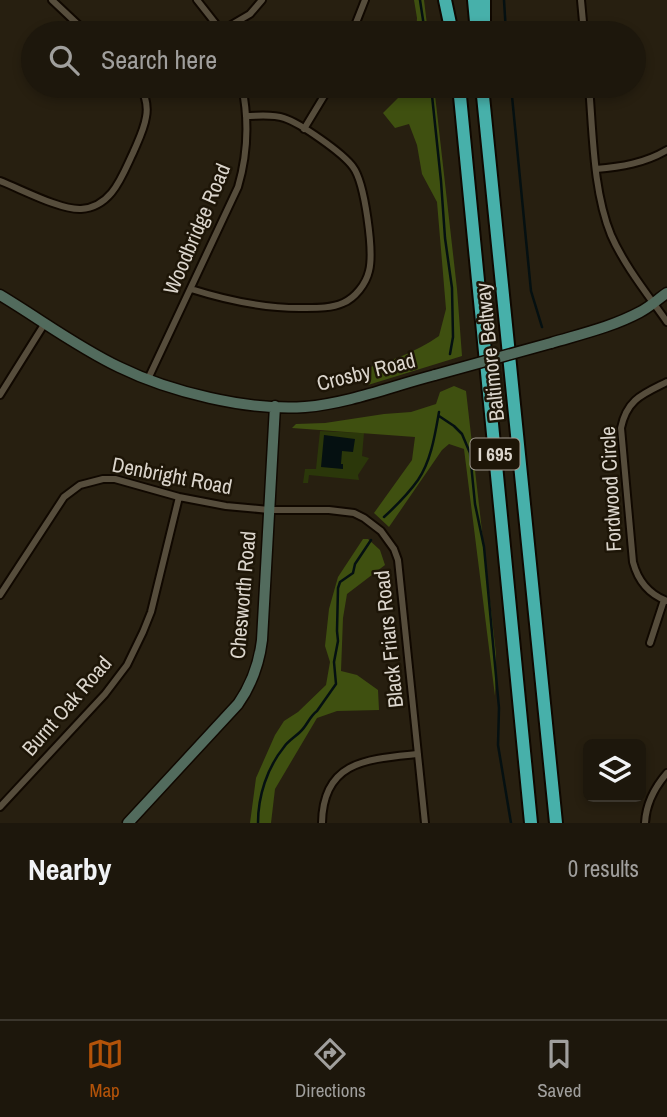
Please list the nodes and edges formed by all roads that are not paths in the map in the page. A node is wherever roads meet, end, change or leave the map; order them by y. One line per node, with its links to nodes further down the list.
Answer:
1 (52, 0): 9 (street)
2 (197, 0): 10 (street)
3 (262, 0): 11 (street)
4 (365, 0): 12 (street)
5 (448, 0): 13 (highway)
6 (474, 0): 14 (highway)
7 (484, 0): 15 (highway)
8 (580, 0): 16 (street)
9 (74, 21)
10 (213, 21)
11 (240, 21)
12 (357, 21)
13 (451, 21)
14 (476, 21)
15 (484, 21)
16 (583, 21)
17 (144, 98): 27 (street)
18 (244, 98): 23 (street, Woodbridge Road)
19 (323, 98): 24 (street)
20 (459, 98): 49 (highway, Baltimore Beltway / I 695)
21 (484, 98): 50 (highway, Baltimore Beltway / I 695)
22 (590, 98): 26 (street)
23 (246, 116): 24 (street); 28 (street, Woodbridge Road)
24 (304, 130): 28 (street)
25 (667, 150): 26 (street)
26 (596, 169): 31 (street)
27 (0, 181)
28 (191, 289): 34 (street, Woodbridge Road)
29 (667, 293): 31 (main road, Crosby Road)
30 (0, 295): 33 (main road, Crosby Road)
31 (654, 303): 32 (street); 37 (main road, Crosby Road, bridge)
32 (667, 322)
33 (45, 323): 34 (main road, Crosby Road); 36 (street)
34 (148, 380): 37 (main road, Crosby Road)
35 (667, 382): 41 (street, Fordwood Circle)
36 (0, 395)
37 (275, 406): 39 (main road, Chesworth Road)
38 (179, 497): 39 (street, Denbright Road); 40 (street, Denbright Road); 45 (street, Burnt Oak Road)
39 (269, 510): 43 (street, Black Friars Road); 46 (main road, Chesworth Road)
40 (0, 595)
41 (665, 600): 42 (street)
42 (650, 643)
43 (418, 754): 47 (street); 48 (street, Black Friars Road)
44 (667, 773): 51 (street)
45 (1, 803)
46 (128, 823)
47 (322, 823)
48 (425, 823)
49 (531, 823)
50 (556, 823)
51 (645, 823)

